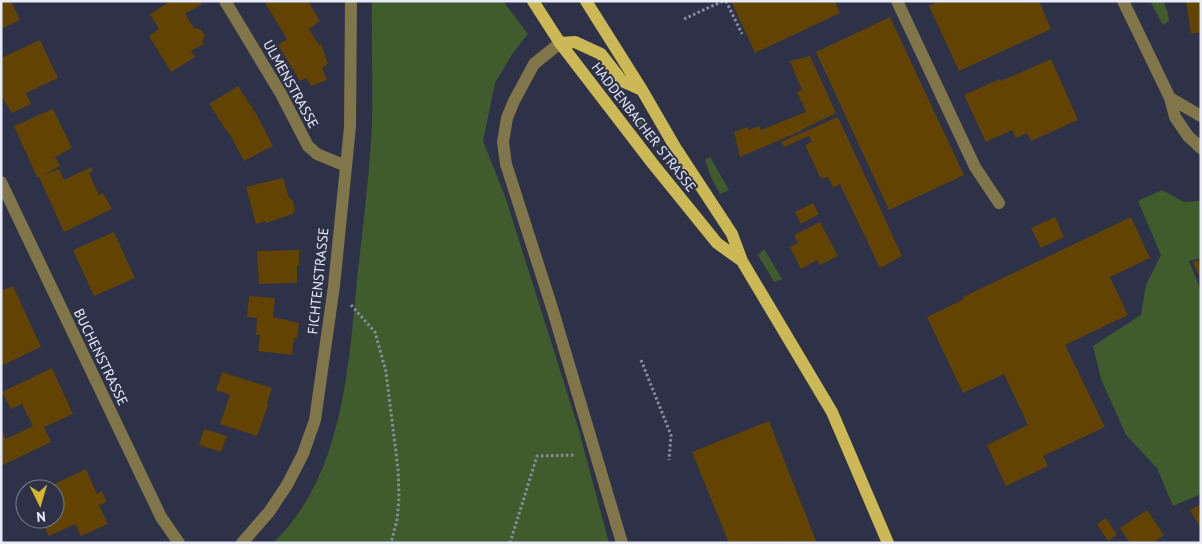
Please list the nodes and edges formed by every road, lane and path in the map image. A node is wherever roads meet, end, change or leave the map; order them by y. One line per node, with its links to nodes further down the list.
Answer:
1 (225, 1): 15 (street, ULMENSTRASSE)
2 (351, 1): 15 (street, FICHTENSTRASSE)
3 (533, 1): 10 (main road, HADDENBACHER STRASSE)
4 (586, 1): 11 (main road, HADDENBACHER STRASSE)
5 (724, 1): 8 (path); 9 (path)
6 (897, 1): 17 (street)
7 (1123, 1): 12 (street)
8 (684, 19)
9 (742, 34)
10 (560, 43): 11 (main road); 18 (main road, HADDENBACHER STRASSE); 21 (street)
11 (642, 90): 18 (main road, HADDENBACHER STRASSE)
12 (1170, 98): 13 (street); 14 (street)
13 (1201, 116)
14 (1201, 148)
15 (346, 166): 19 (street, FICHTENSTRASSE)
16 (1, 182): 23 (street, BUCHENSTRASSE)
17 (999, 203)
18 (742, 261): 28 (main road, HADDENBACHER STRASSE)
19 (334, 286): 24 (street, FICHTENSTRASSE); 25 (path)
20 (641, 360): 22 (path)
21 (597, 454): 26 (path); 27 (street)
22 (669, 460)
23 (179, 543)
24 (242, 543)
25 (391, 543)
26 (510, 543)
27 (622, 543)
28 (888, 543)

